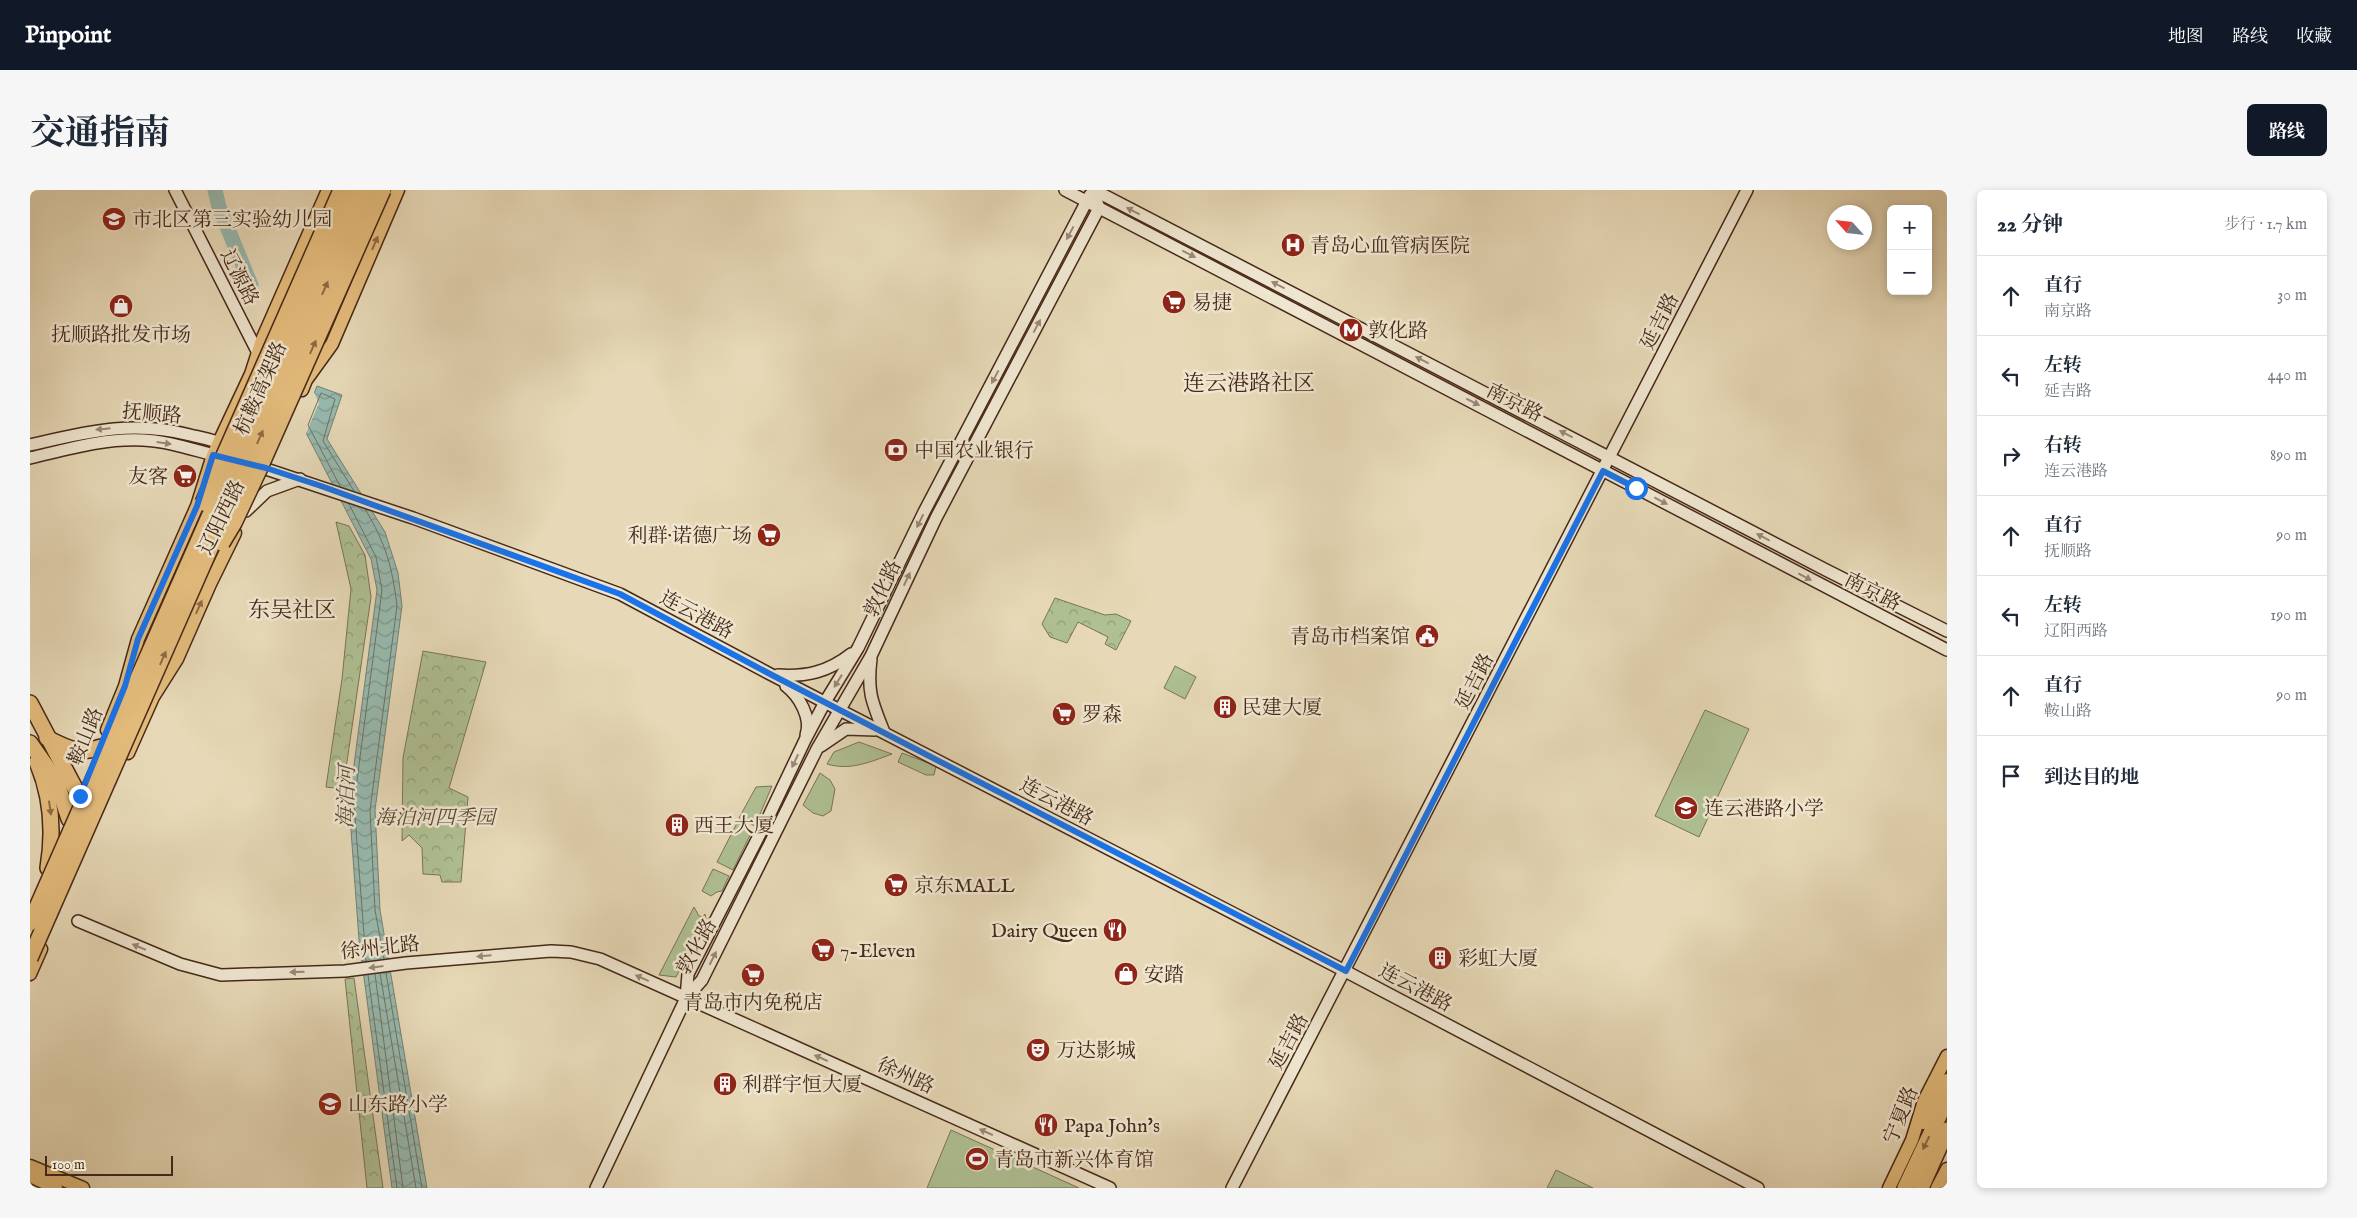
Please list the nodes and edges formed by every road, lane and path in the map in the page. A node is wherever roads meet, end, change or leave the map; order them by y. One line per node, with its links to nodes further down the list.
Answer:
1 (175, 190): 13 (main road, 辽源路)
2 (328, 190): 13 (main road, 辽阳西路)
3 (341, 190): 24 (highway, bridge)
4 (352, 190): 24 (highway, 杭鞍高架路, bridge)
5 (368, 190): 24 (highway, 杭鞍高架路, one-way to 5, bridge)
6 (383, 190): 24 (highway, one-way to 6, bridge)
7 (398, 190): 19 (main road, 辽阳西路, one-way to 7)
8 (1065, 190): 11 (main road, 南京路)
9 (1093, 190): 11 (main road, 敦化路); 12 (main road); 17 (main road, 南京路, one-way to 9)
10 (1747, 190): 17 (main road, 延吉路)
11 (1087, 202): 12 (main road, 南京路); 26 (main road, 敦化路, one-way to 26)
12 (1099, 208): 20 (main road, 南京路, one-way to 20); 28 (main road, 敦化路, one-way to 12)
13 (258, 354): 14 (main road, 辽阳西路)
14 (219, 442): 15 (main road, 抚顺路, one-way to 15); 16 (main road, 辽阳西路); 19 (main road, 抚顺路)
15 (30, 445)
16 (213, 455): 18 (main road, 抚顺路, one-way to 16); 19 (main road, 抚顺路); 30 (main road, 辽阳西路)
17 (1610, 457): 20 (main road, 延吉路); 25 (main road, 南京路, one-way to 17)
18 (30, 458)
19 (266, 468): 21 (main road, 抚顺路); 23 (main road, 辽阳西路)
20 (1603, 471): 27 (main road, 南京路, one-way to 27); 48 (main road, 延吉路)
21 (300, 479): 22 (main road, 抚顺路); 23 (main road)
22 (321, 486): 29 (main road, 连云港路)
23 (246, 511): 42 (main road, 辽阳西路, one-way to 23)
24 (184, 591): 46 (highway, 杭鞍高架路, bridge); 47 (highway, 杭鞍高架路, one-way to 24, bridge)
25 (1947, 631)
26 (858, 648): 29 (main road); 31 (main road, 敦化路, one-way to 31)
27 (1947, 650)
28 (871, 656): 33 (main road, 敦化路); 34 (main road)
29 (770, 674): 31 (main road, 连云港路); 36 (main road)
30 (125, 686): 38 (main road, 鞍山路)
31 (825, 702): 33 (main road, 连云港路); 36 (main road, 敦化路)
32 (30, 703): 35 (highway)
33 (838, 709): 34 (main road, 连云港路); 39 (main road, 敦化路)
34 (884, 732): 39 (main road); 48 (main road, 连云港路)
35 (48, 738): 38 (highway); 40 (highway)
36 (805, 740): 50 (main road, 敦化路, one-way to 50)
37 (30, 744): 41 (highway); 43 (highway, one-way to 43)
38 (101, 747): 40 (main road, 鞍山路)
39 (817, 749): 50 (main road, 敦化路, one-way to 39)
40 (80, 796): 41 (main road, 鞍山路); 42 (highway)
41 (70, 819): 42 (highway); 43 (main road, 鞍山路)
42 (95, 826): 49 (main road)
43 (48, 868): 44 (main road, 鞍山路)
44 (30, 909)
45 (78, 921): 50 (main road, 徐州北路, one-way to 45)
46 (30, 923)
47 (30, 958)
48 (1346, 971): 63 (main road, 延吉路); 64 (main road, 连云港路)
49 (30, 974)
50 (686, 998): 61 (main road, 敦化路); 62 (main road, 徐州路, one-way to 50)
51 (1947, 1056): 55 (main road, 宁夏路)
52 (1947, 1080): 55 (main road)
53 (1947, 1099): 66 (highway, one-way to 66)
54 (1947, 1130): 67 (highway)
55 (1912, 1140): 65 (main road, 宁夏路)
56 (30, 1166): 60 (main road)
57 (1947, 1169): 68 (main road)
58 (30, 1176): 59 (main road)
59 (56, 1188)
60 (83, 1188)
61 (596, 1188)
62 (1110, 1188)
63 (1232, 1188)
64 (1758, 1188)
65 (1889, 1188)
66 (1905, 1188)
67 (1921, 1188)
68 (1937, 1188)

